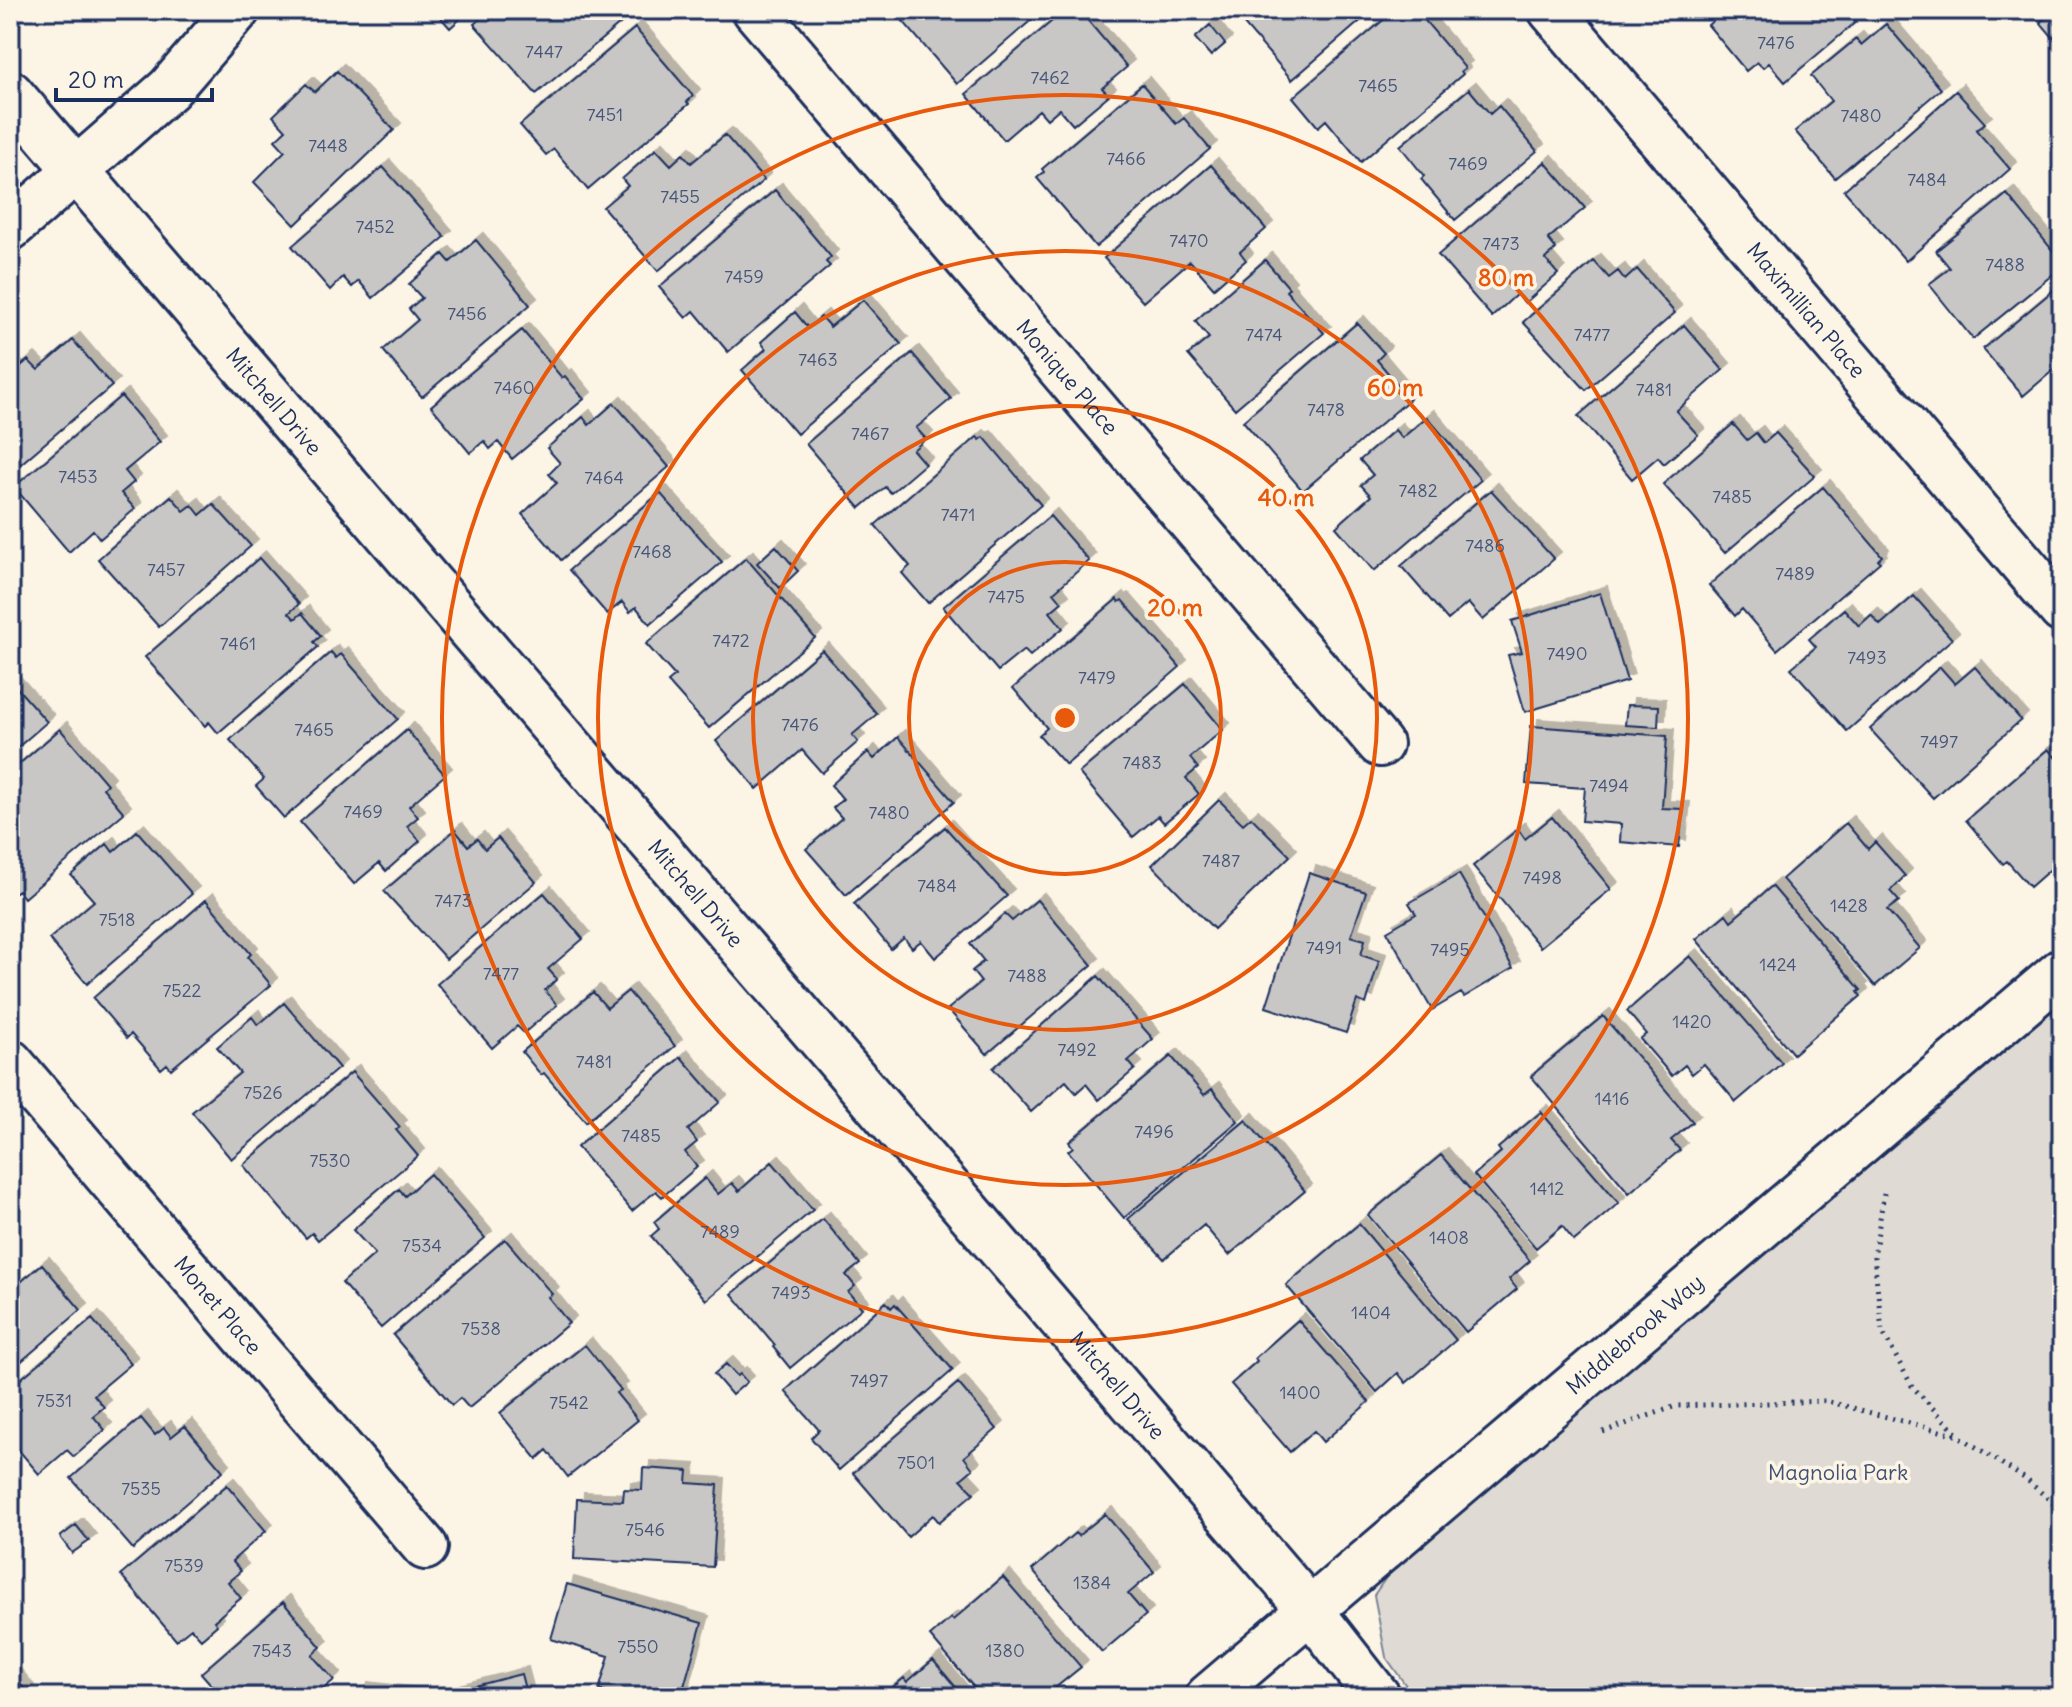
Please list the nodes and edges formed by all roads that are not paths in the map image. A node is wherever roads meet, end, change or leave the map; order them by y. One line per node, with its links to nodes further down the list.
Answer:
1 (237, 10): 5 (street)
2 (755, 10): 8 (street, Monique Place)
3 (1551, 10): 7 (street, Maximillian Place)
4 (10, 93): 5 (street, Mitchell Drive)
5 (76, 172): 6 (street); 12 (street, Mitchell Drive)
6 (10, 228)
7 (2062, 610)
8 (1380, 744)
9 (2062, 971): 12 (street, Middlebrook Way)
10 (10, 1062): 11 (street, Monet Place)
11 (425, 1547)
12 (1310, 1610): 13 (street, Middlebrook Way); 14 (street, Mitchell Drive)
13 (1208, 1697)
14 (1378, 1697)

